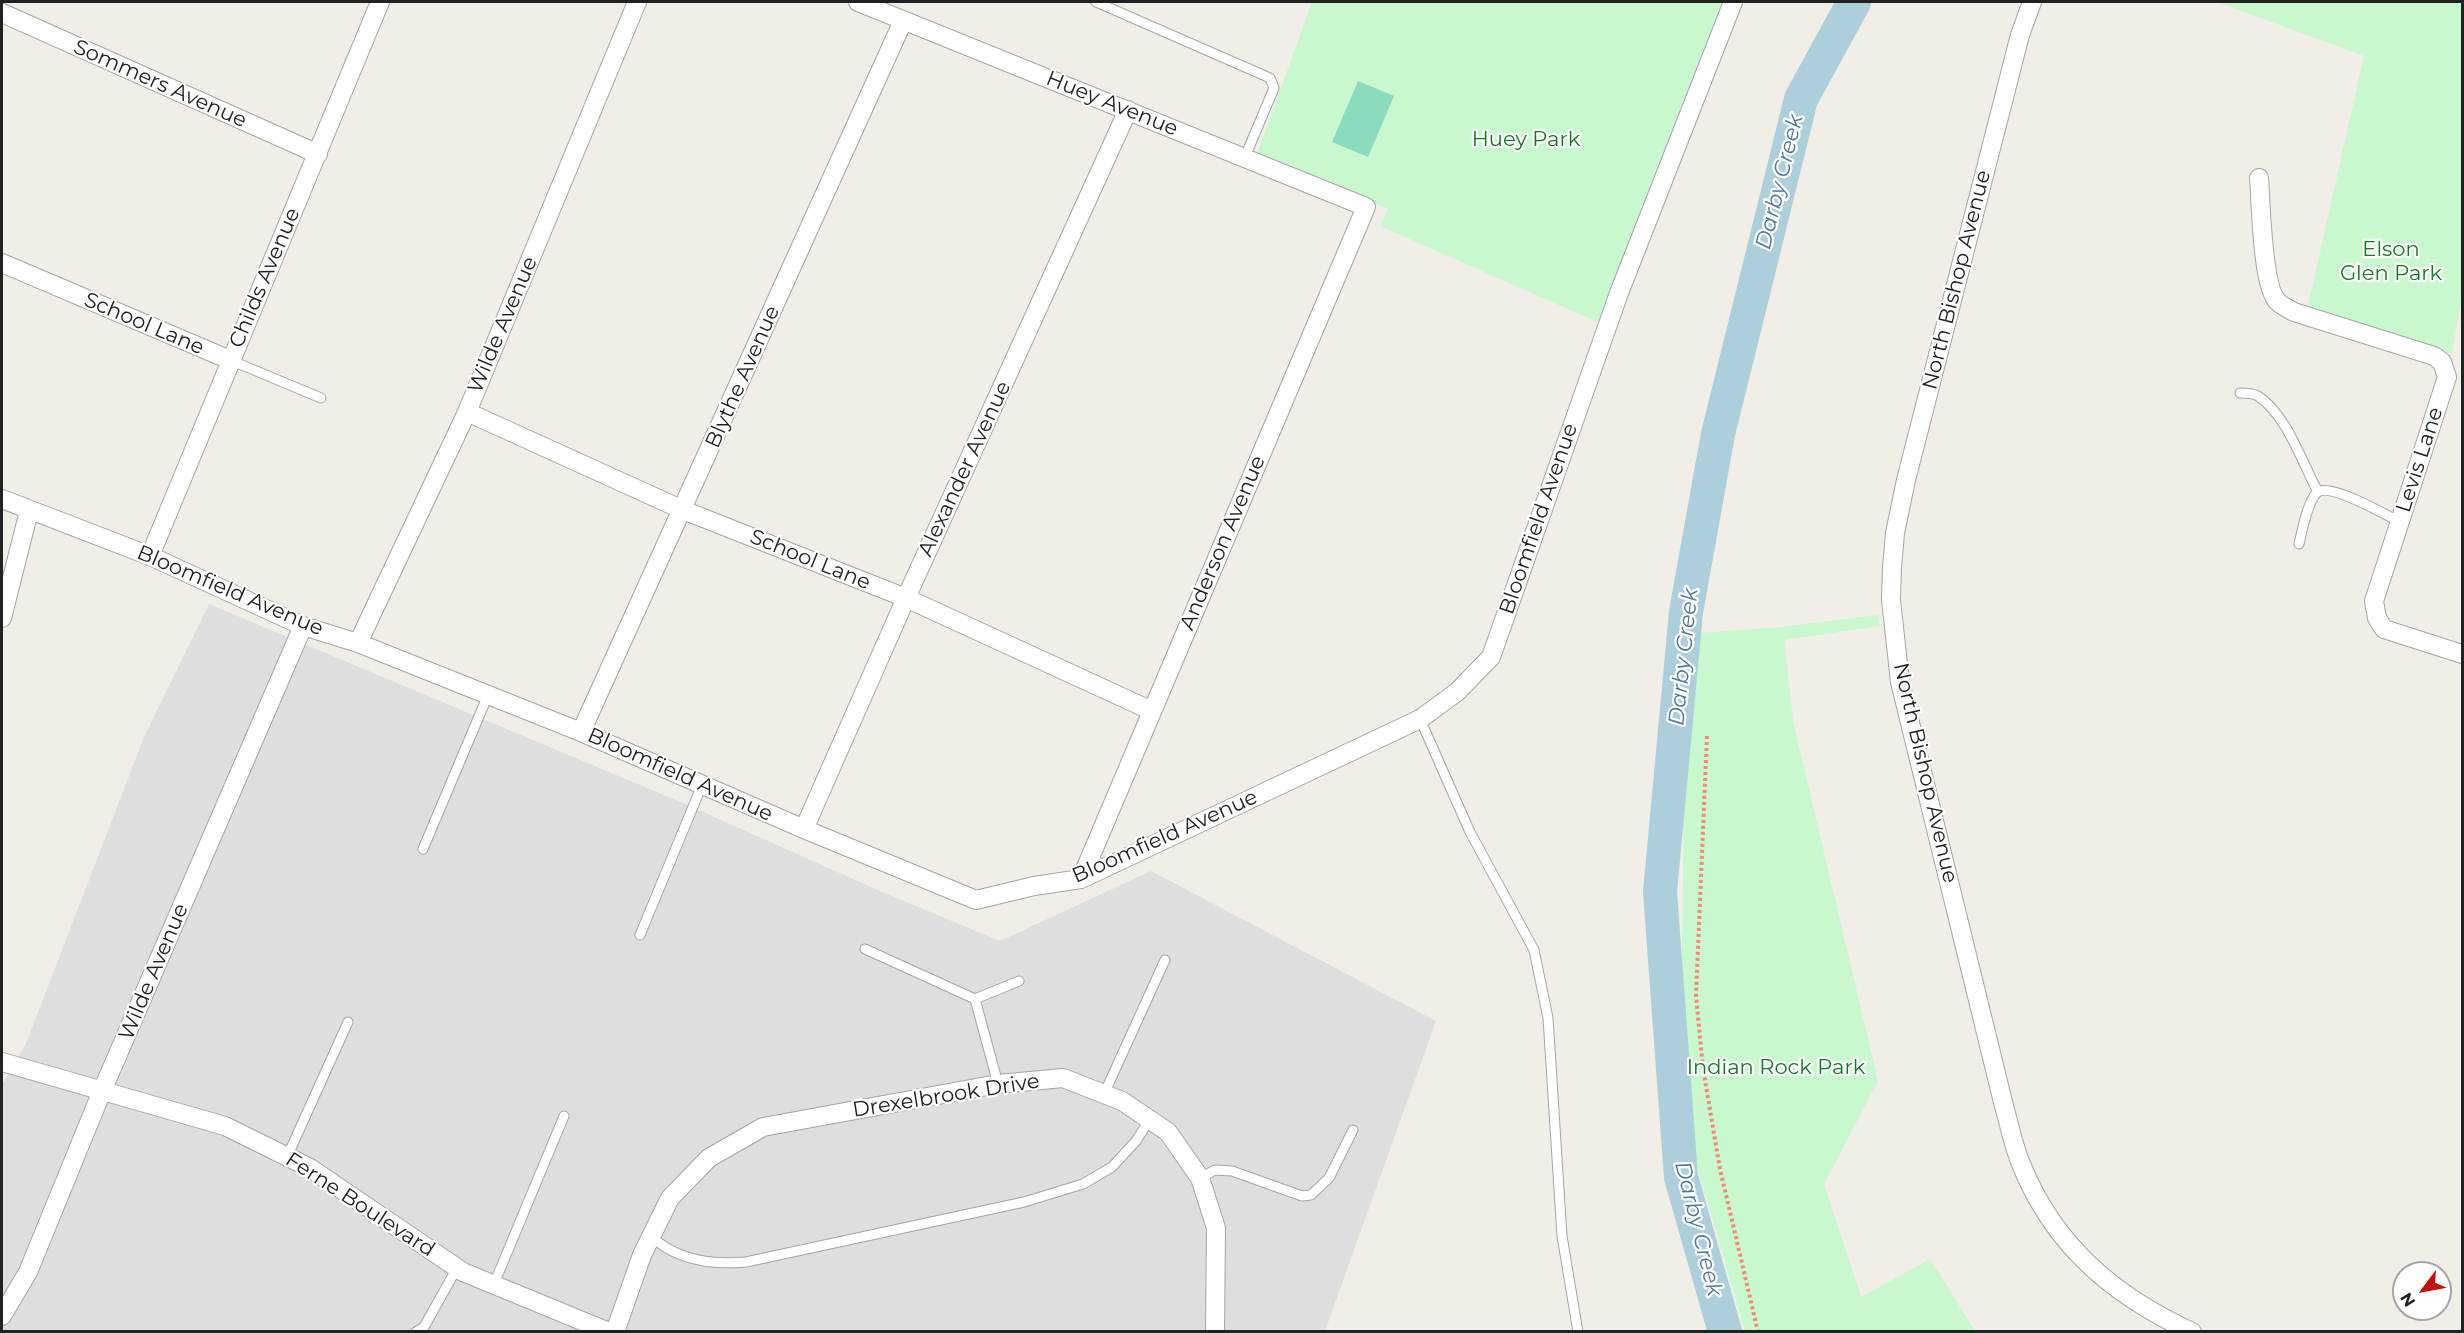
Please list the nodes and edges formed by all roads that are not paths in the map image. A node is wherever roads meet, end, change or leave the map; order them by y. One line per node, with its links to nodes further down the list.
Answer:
1 (380, 2): 10 (street, Childs Avenue)
2 (637, 2): 18 (street, Wilde Avenue)
3 (858, 2): 7 (street, Huey Avenue)
4 (1096, 2): 11 (lane)
5 (1733, 2): 33 (street, Bloomfield Avenue)
6 (2032, 2): 63 (street, North Bishop Avenue)
7 (893, 12): 9 (street, Huey Avenue); 21 (street, Blythe Avenue)
8 (2, 14): 10 (street, Sommers Avenue)
9 (1128, 110): 11 (street, Huey Avenue); 26 (street, Alexander Avenue)
10 (318, 154): 15 (street, Childs Avenue)
11 (1245, 158): 13 (street, Huey Avenue)
12 (2259, 178): 23 (street, Levis Lane)
13 (1366, 207): 32 (street, Anderson Avenue)
14 (2, 263): 15 (street, School Lane)
15 (230, 360): 17 (lane, School Lane); 25 (street, Childs Avenue)
16 (2240, 393): 19 (lane)
17 (321, 398)
18 (467, 412): 21 (street, School Lane); 29 (street, Wilde Avenue)
19 (2318, 492): 23 (lane); 24 (lane)
20 (2, 499): 22 (street, Bloomfield Avenue)
21 (683, 510): 26 (street, School Lane); 34 (street, Blythe Avenue)
22 (29, 511): 25 (street, Bloomfield Avenue); 27 (street)
23 (2400, 522): 30 (street, Levis Lane)
24 (2299, 544)
25 (150, 556): 28 (street, Bloomfield Avenue)
26 (906, 598): 32 (street, School Lane); 36 (street, Alexander Avenue)
27 (2, 618)
28 (303, 626): 29 (street, Bloomfield Avenue); 47 (street, Wilde Avenue)
29 (358, 643): 31 (street, Bloomfield Avenue)
30 (2463, 654)
31 (488, 695): 34 (street, Bloomfield Avenue); 37 (lane)
32 (1152, 711): 38 (street, Anderson Avenue)
33 (1420, 719): 38 (street, Bloomfield Avenue); 62 (lane)
34 (581, 732): 35 (street, Bloomfield Avenue)
35 (702, 785): 36 (street, Bloomfield Avenue); 39 (lane)
36 (804, 830): 38 (street, Bloomfield Avenue)
37 (423, 849)
38 (1081, 879)
39 (640, 935)
40 (865, 949): 43 (lane)
41 (1166, 960): 48 (lane)
42 (1019, 981): 43 (lane)
43 (975, 999): 46 (lane)
44 (348, 1022): 52 (lane)
45 (3, 1067): 47 (street, Ferne Boulevard)
46 (998, 1084): 48 (street, Drexelbrook Drive); 54 (street, Drexelbrook Drive)
47 (102, 1091): 52 (street, Ferne Boulevard); 57 (street, Wilde Avenue)
48 (1104, 1094): 50 (street, Drexelbrook Drive)
49 (564, 1116): 56 (lane)
50 (1150, 1119): 53 (street, Drexelbrook Drive); 54 (lane)
51 (1353, 1130): 53 (lane)
52 (287, 1157): 55 (street, Ferne Boulevard)
53 (1200, 1178): 61 (street, Drexelbrook Drive)
54 (651, 1236): 60 (street, Drexelbrook Drive)
55 (457, 1268): 56 (street, Ferne Boulevard); 58 (lane)
56 (494, 1284): 59 (street, Ferne Boulevard)
57 (2, 1316)
58 (422, 1330)
59 (609, 1332)
60 (615, 1332)
61 (1215, 1332)
62 (1578, 1332)
63 (2192, 1332)

